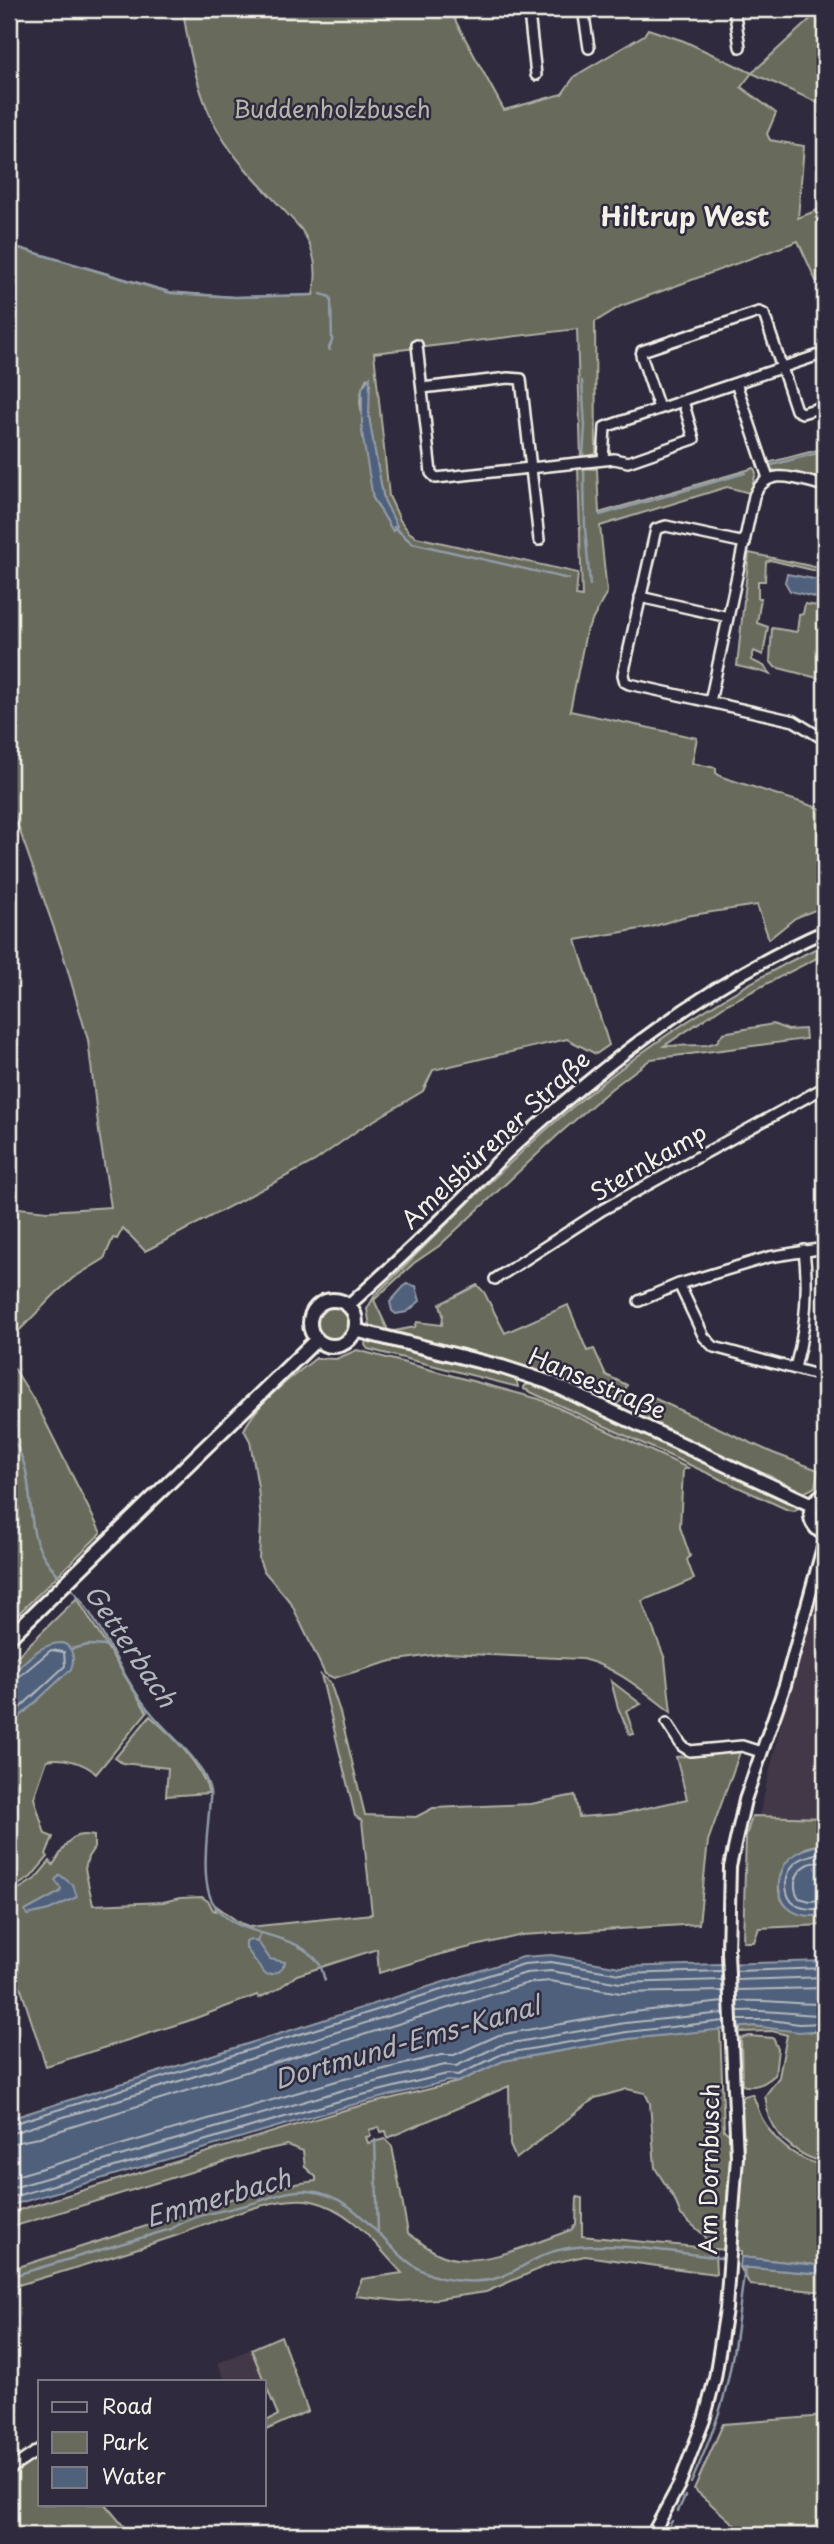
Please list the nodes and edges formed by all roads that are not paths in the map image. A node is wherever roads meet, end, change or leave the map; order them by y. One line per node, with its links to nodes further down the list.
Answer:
1 (536, 9): 6 (street)
2 (583, 9): 5 (street)
3 (734, 9): 4 (street)
4 (740, 47)
5 (589, 48)
6 (536, 75)
7 (417, 345): 11 (street)
8 (825, 354): 9 (street)
9 (782, 368): 10 (street); 13 (street); 14 (street)
10 (736, 383): 12 (street); 17 (street)
11 (422, 388): 16 (street); 16 (street)
12 (683, 401): 14 (street); 15 (street)
13 (825, 406)
14 (659, 408): 15 (street)
15 (603, 460): 16 (street)
16 (531, 469): 19 (street)
17 (768, 478): 18 (street); 20 (street)
18 (825, 486)
19 (539, 540)
20 (745, 543): 21 (street); 22 (street)
21 (640, 597): 22 (street); 23 (street)
22 (728, 617): 23 (street)
23 (710, 702): 24 (street)
24 (825, 740)
25 (825, 931): 32 (street, Amelsbürener Straße)
26 (825, 1087): 29 (street, Sternkamp)
27 (825, 1248): 28 (street)
28 (804, 1250): 30 (street); 35 (street)
29 (495, 1279)
30 (679, 1284): 31 (street); 35 (street)
31 (639, 1301)
32 (348, 1306): 33 (main road); 34 (main road)
33 (355, 1330): 34 (main road); 38 (main road, Hansestraße)
34 (317, 1339): 41 (main road)
35 (795, 1368): 36 (street)
36 (825, 1377)
37 (825, 1494): 38 (main road)
38 (812, 1505): 39 (main road)
39 (825, 1534)
40 (825, 1541): 43 (street, Am Dornbusch)
41 (9, 1638)
42 (667, 1723): 43 (street)
43 (761, 1752): 46 (street, Am Dornbusch)
44 (38, 2450): 45 (street)
45 (9, 2470)
46 (653, 2535)

